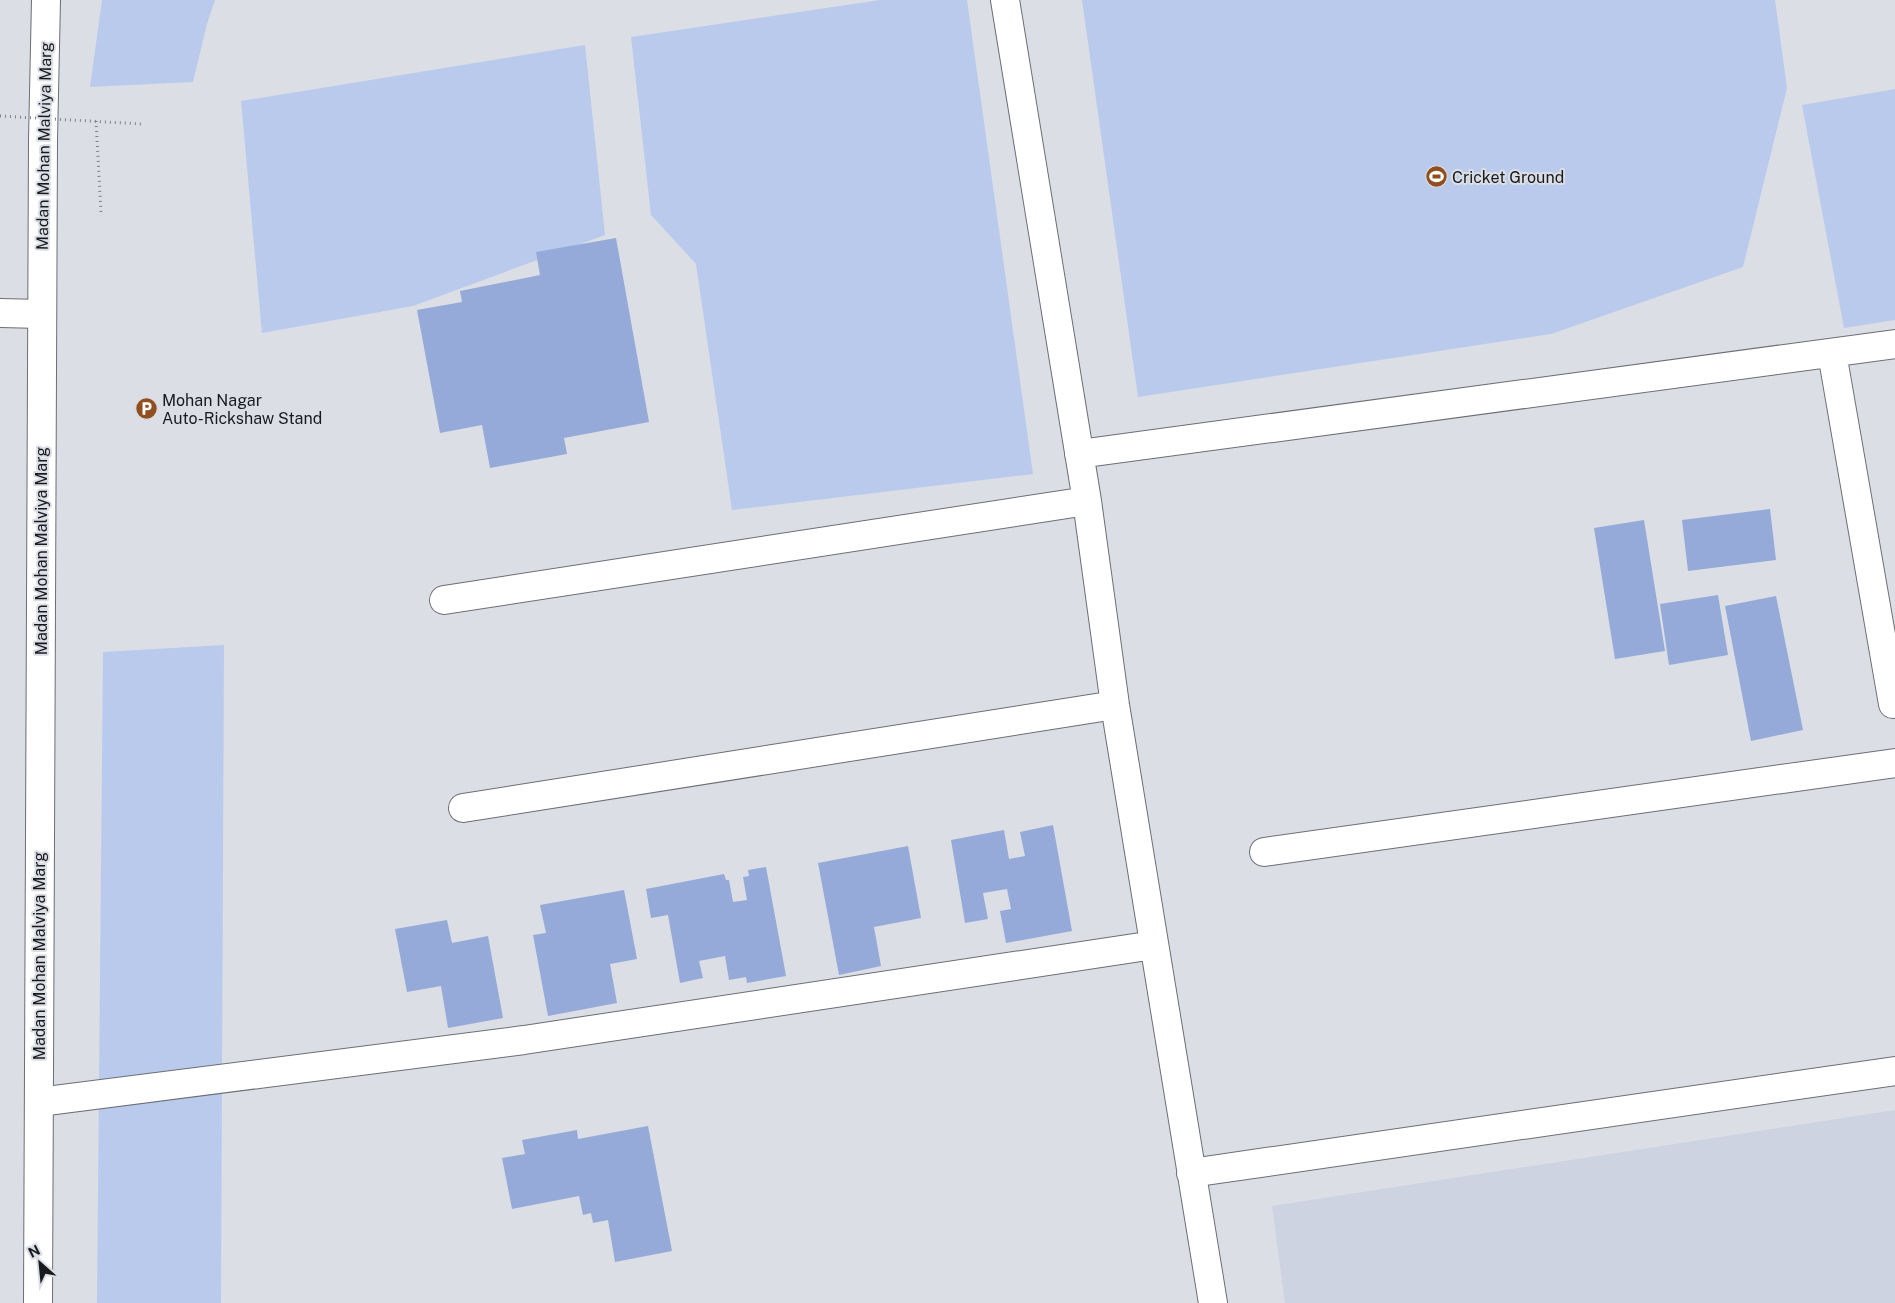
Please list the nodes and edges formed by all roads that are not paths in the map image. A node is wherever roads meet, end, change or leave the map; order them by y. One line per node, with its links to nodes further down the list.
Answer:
1 (35, 0): 4 (main road)
2 (46, 0): 4 (main road, Madan Mohan Malviya Marg)
3 (1005, 0): 9 (main road)
4 (44, 64): 6 (main road, Madan Mohan Malviya Marg)
5 (0, 313): 6 (main road)
6 (42, 314): 19 (main road, Madan Mohan Malviya Marg)
7 (1895, 344): 8 (main road)
8 (1832, 353): 9 (main road); 12 (main road)
9 (1079, 454): 10 (main road)
10 (1087, 501): 11 (main road); 13 (main road)
11 (444, 600)
12 (1893, 704)
13 (1114, 705): 15 (main road); 17 (main road)
14 (1895, 762): 16 (main road)
15 (463, 808)
16 (1264, 852)
17 (1154, 945): 19 (main road); 20 (main road)
18 (1895, 1071): 20 (main road)
19 (39, 1102): 21 (main road, Madan Mohan Malviya Marg)
20 (1191, 1173): 22 (main road)
21 (38, 1303)
22 (1213, 1303)

